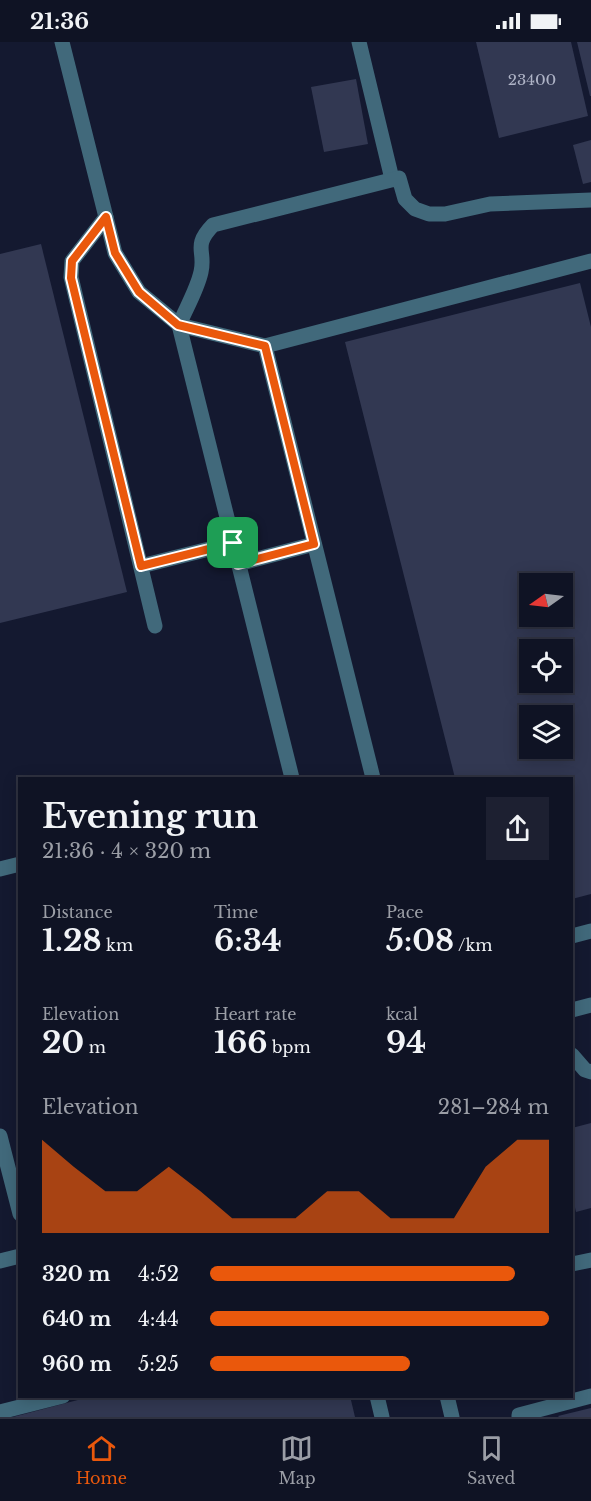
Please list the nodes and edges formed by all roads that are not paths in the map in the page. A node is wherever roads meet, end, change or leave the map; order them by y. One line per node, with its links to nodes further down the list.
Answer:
1 (62, 42): 5 (street)
2 (359, 42): 3 (street)
3 (392, 179): 4 (street); 7 (street)
4 (591, 200)
5 (106, 217): 7 (street); 12 (street)
6 (591, 261): 8 (street)
7 (178, 325): 8 (street); 9 (street)
8 (265, 346): 10 (street)
9 (233, 543): 11 (street); 12 (street)
10 (314, 544): 11 (street); 15 (street)
11 (238, 564): 14 (street)
12 (141, 566): 13 (street)
13 (155, 626)
14 (292, 777)
15 (373, 777)
16 (18, 864): 17 (street)
17 (0, 868)
18 (591, 931): 19 (street)
19 (573, 936)
20 (591, 1005): 21 (street)
21 (573, 1010)
22 (573, 1056): 23 (street)
23 (591, 1072)
24 (0, 1136): 25 (street)
25 (18, 1206)
26 (18, 1256): 28 (street)
27 (591, 1260): 29 (street)
28 (0, 1261)
29 (573, 1264)
30 (591, 1396): 37 (street)
31 (55, 1398): 34 (street)
32 (377, 1398): 35 (street)
33 (447, 1398): 36 (street)
34 (0, 1412)
35 (382, 1417)
36 (452, 1417)
37 (519, 1417)

